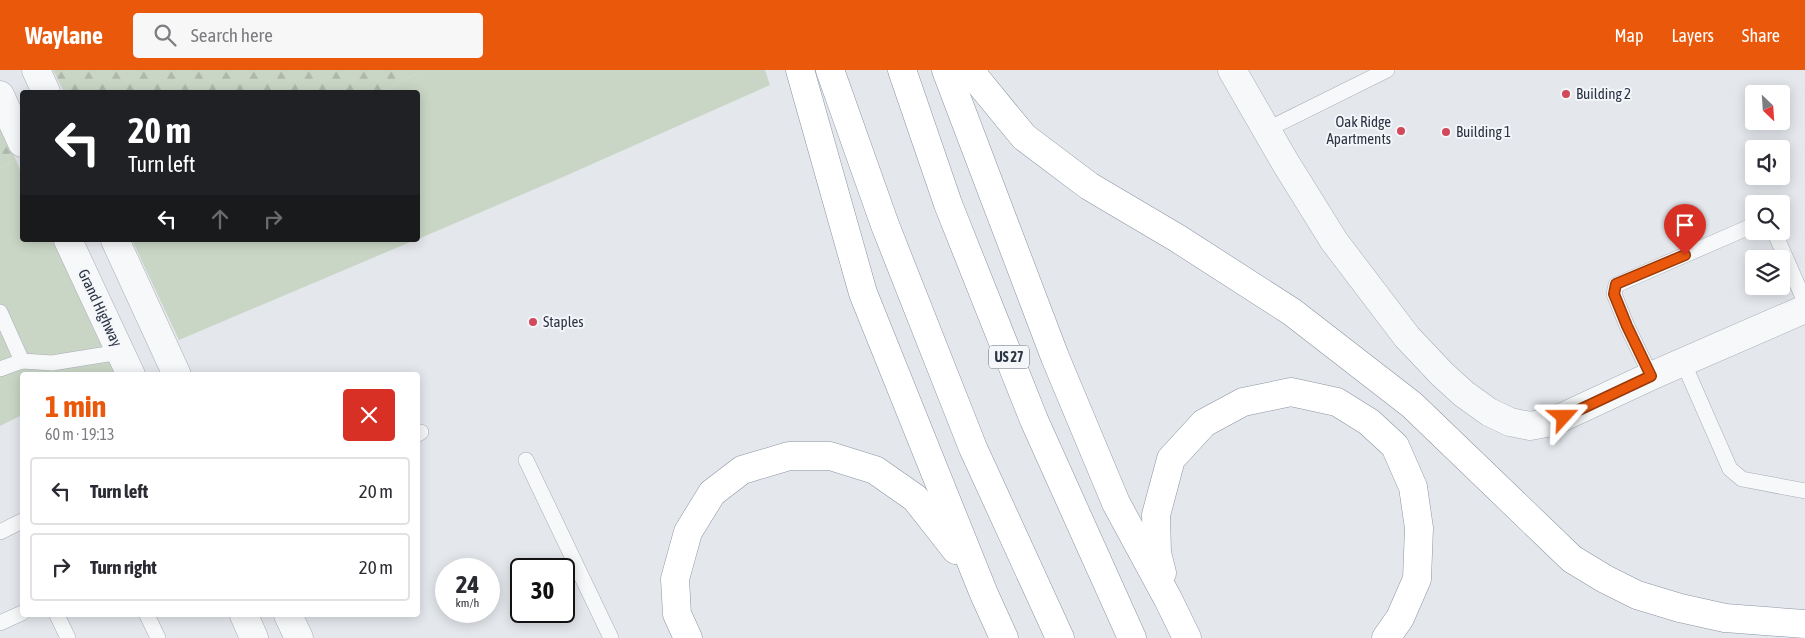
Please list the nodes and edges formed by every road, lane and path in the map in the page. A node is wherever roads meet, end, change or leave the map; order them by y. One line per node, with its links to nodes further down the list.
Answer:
1 (36, 70): 9 (street)
2 (800, 70): 30 (highway)
3 (830, 70): 47 (highway)
4 (902, 70): 48 (highway, US 27)
5 (946, 70): 31 (highway)
6 (971, 70): 38 (highway)
7 (1232, 70): 11 (street)
8 (1387, 70): 11 (lane)
9 (45, 90)
10 (0, 95): 12 (street)
11 (1266, 130): 25 (street)
12 (20, 139)
13 (1745, 229): 25 (lane)
14 (1778, 240): 17 (lane)
15 (69, 242): 22 (street, Grand Highway)
16 (116, 242): 24 (street)
17 (1805, 302)
18 (1805, 309): 21 (street)
19 (0, 312): 20 (lane)
20 (22, 361): 22 (lane); 23 (lane)
21 (1683, 362): 25 (street); 27 (lane)
22 (126, 363)
23 (0, 369)
24 (176, 372)
25 (1651, 376)
26 (526, 460): 44 (lane)
27 (1805, 491)
28 (20, 522): 29 (lane)
29 (0, 532)
30 (984, 594): 45 (highway); 46 (highway)
31 (1168, 598): 49 (highway); 50 (highway)
32 (20, 614): 37 (lane)
33 (59, 617): 40 (lane)
34 (148, 617): 41 (lane)
35 (245, 617): 42 (street)
36 (289, 617): 43 (street)
37 (0, 623)
38 (1805, 624)
39 (1805, 631): 51 (highway)
40 (68, 638)
41 (158, 638)
42 (254, 638)
43 (299, 638)
44 (611, 638)
45 (688, 638)
46 (1004, 638)
47 (1060, 638)
48 (1132, 638)
49 (1187, 638)
50 (1386, 638)
51 (1769, 638)

